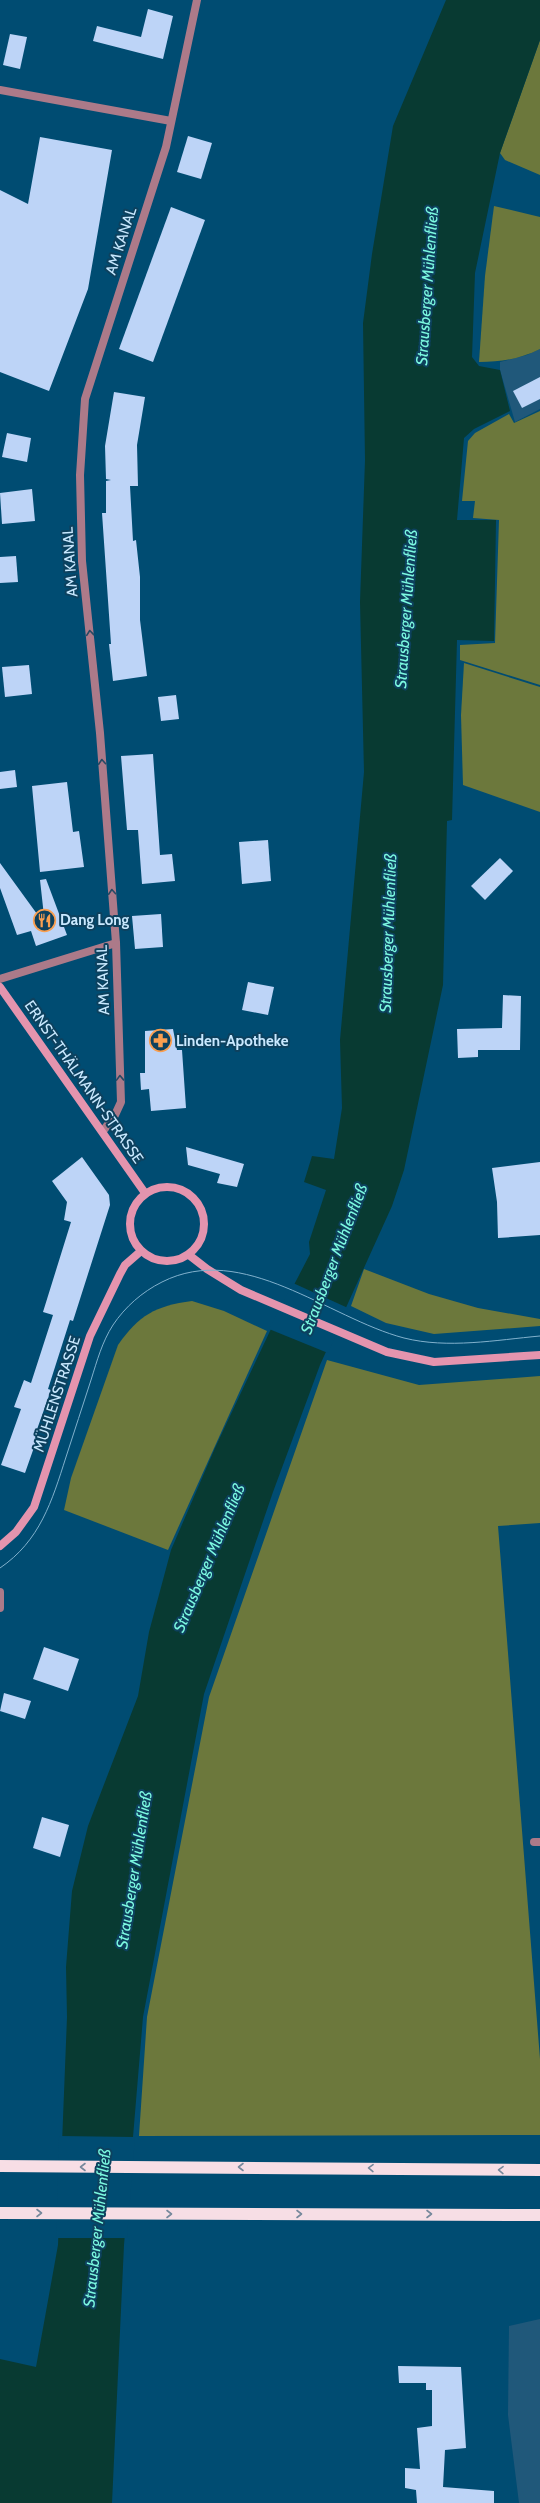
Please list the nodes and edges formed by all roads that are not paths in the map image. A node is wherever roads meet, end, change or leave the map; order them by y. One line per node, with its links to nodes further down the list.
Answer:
1 (197, 0): 3 (street, AM KANAL)
2 (0, 90): 3 (street)
3 (171, 121): 4 (street, AM KANAL, one-way to 3)
4 (116, 943): 5 (street); 7 (street, AM KANAL, one-way to 4)
5 (0, 979)
6 (0, 987): 7 (main road, ERNST-THÄLMANN-STRASSE)
7 (102, 1131): 8 (main road, ERNST-THÄLMANN-STRASSE)
8 (145, 1193): 9 (main road); 10 (main road)
9 (141, 1251): 10 (main road); 12 (main road, MÜHLENSTRASSE)
10 (189, 1255): 11 (main road)
11 (540, 1355)
12 (0, 1546)
13 (0, 1592): 14 (street)
14 (0, 1608)
15 (0, 2166): 16 (highway, one-way to 15)
16 (540, 2170)
17 (0, 2213): 18 (highway, one-way to 18)
18 (540, 2214)

